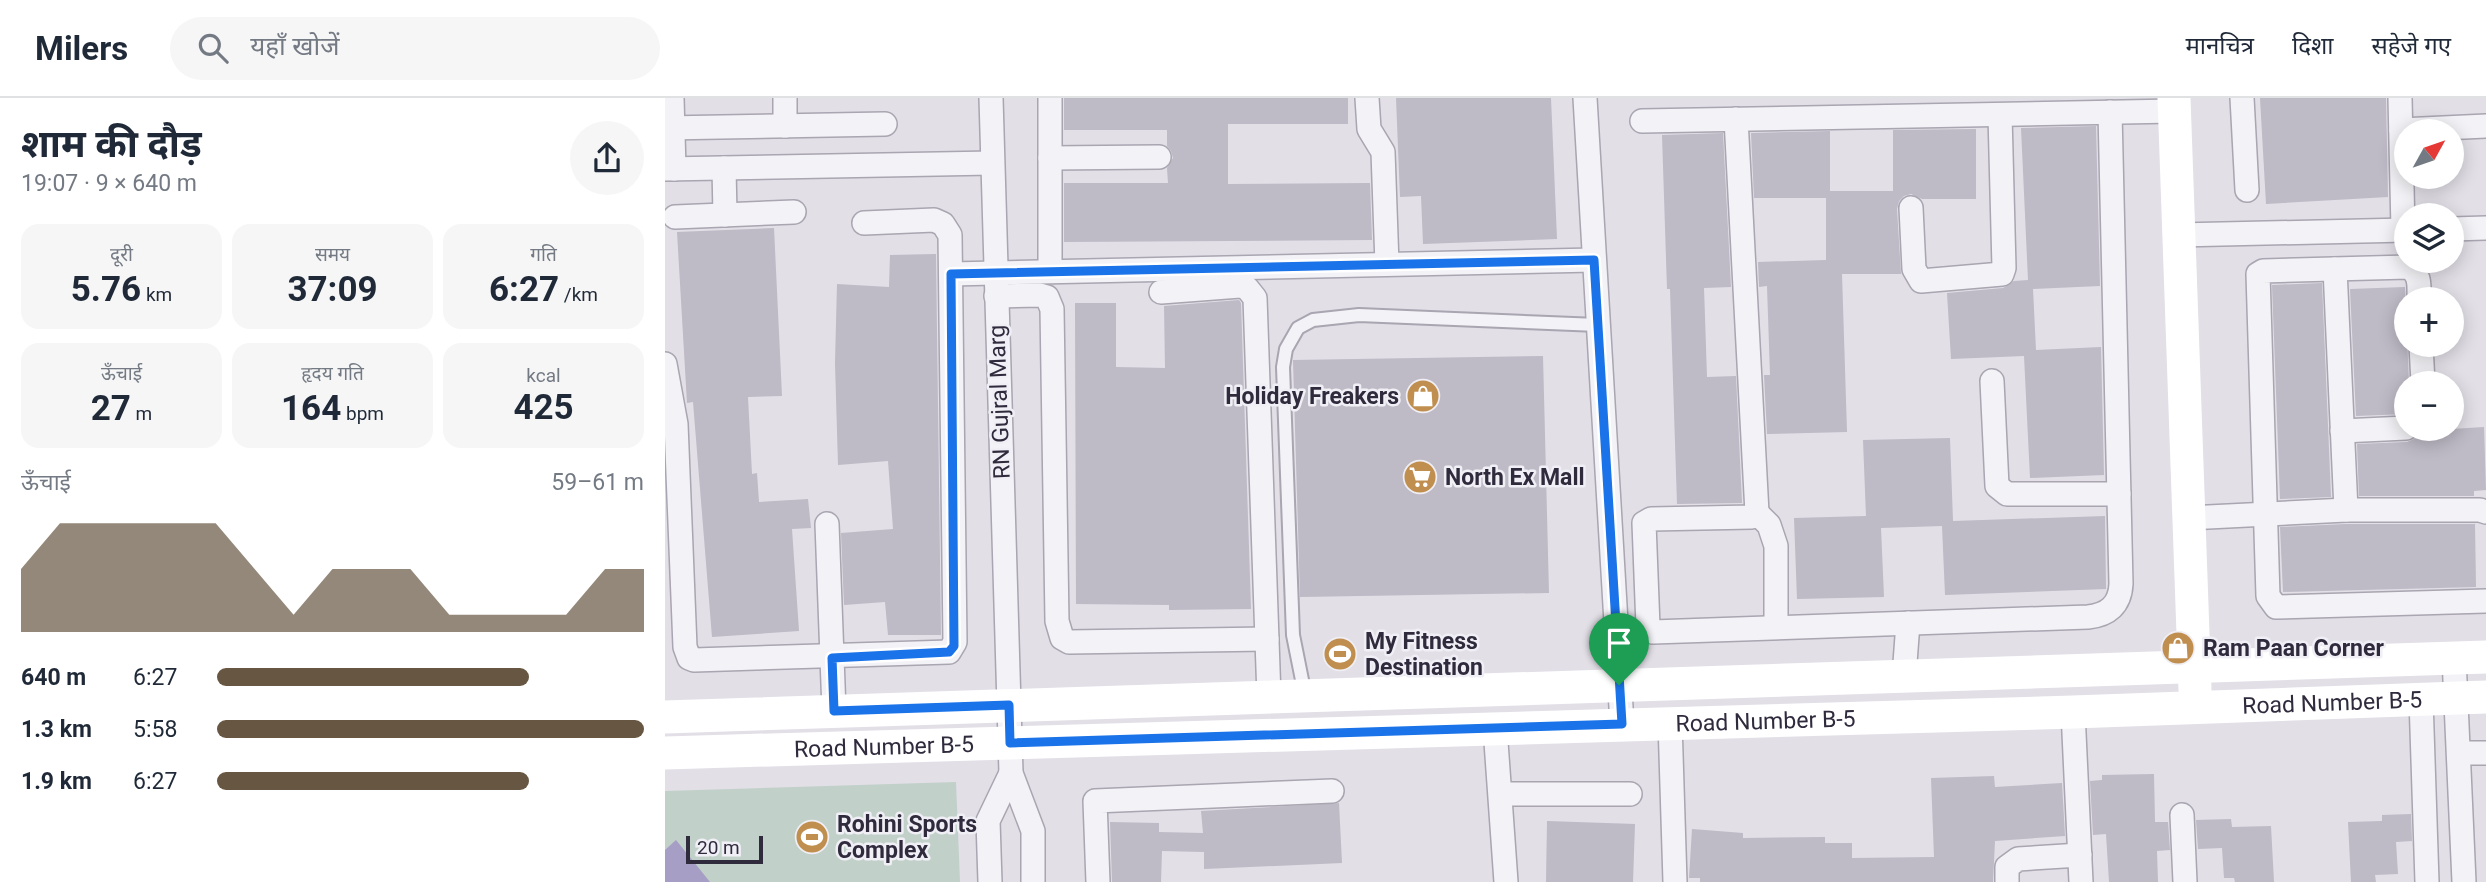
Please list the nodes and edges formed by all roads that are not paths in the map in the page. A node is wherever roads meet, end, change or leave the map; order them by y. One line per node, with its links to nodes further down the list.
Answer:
1 (672, 98): 19 (street)
2 (785, 98): 16 (street)
3 (991, 98): 22 (street, RN Gujral Marg)
4 (1050, 98): 21 (street)
5 (1367, 98): 36 (street)
6 (1585, 98): 35 (street)
7 (2242, 98): 25 (street)
8 (2400, 98): 12 (street)
9 (2174, 105): 10 (street); 34 (street)
10 (2110, 113): 11 (street); 49 (street)
11 (2000, 115): 13 (street); 26 (street)
12 (2401, 119)
13 (1736, 120): 14 (street); 52 (street)
14 (1642, 121)
15 (885, 124): 16 (street)
16 (785, 126): 19 (street)
17 (2486, 126): 18 (street)
18 (2464, 127)
19 (669, 128): 24 (street)
20 (1159, 157): 21 (street)
21 (1050, 158): 38 (street)
22 (992, 163): 23 (street); 39 (street, RN Gujral Marg)
23 (724, 168): 24 (street); 28 (street)
24 (670, 169)
25 (2247, 190)
26 (1911, 208)
27 (794, 212): 28 (street)
28 (725, 215): 29 (street)
29 (675, 217)
30 (864, 223): 40 (street)
31 (2486, 228): 32 (street)
32 (2464, 229)
33 (2394, 230): 34 (street)
34 (2178, 235): 54 (street)
35 (1594, 260): 36 (street); 44 (street)
36 (1387, 264): 38 (street)
37 (2335, 269): 41 (street); 48 (street); 53 (street)
38 (1051, 271): 39 (street)
39 (996, 272): 40 (street); 43 (street, RN Gujral Marg)
40 (951, 274): 61 (street)
41 (2419, 287)
42 (1161, 292): 59 (street)
43 (996, 296): 59 (street); 69 (street, RN Gujral Marg)
44 (1598, 325): 64 (street); 65 (lane)
45 (665, 364): 61 (street)
46 (1991, 381): 49 (street)
47 (2394, 429): 48 (street)
48 (2342, 431): 50 (street)
49 (2119, 494): 57 (street)
50 (2346, 510): 51 (street); 53 (street)
51 (2486, 512)
52 (1757, 513): 58 (street); 58 (street)
53 (2266, 515): 54 (street); 56 (street)
54 (2188, 518): 62 (street)
55 (827, 524): 61 (street)
56 (2486, 601)
57 (1908, 623): 58 (street); 63 (street)
58 (1776, 627)
59 (1267, 639): 66 (street)
60 (2470, 657): 62 (street); 67 (street)
61 (832, 658): 71 (street)
62 (2194, 667): 63 (street); 70 (street)
63 (1904, 676): 64 (street)
64 (1619, 685): 65 (street); 75 (street)
65 (1305, 696): 66 (street)
66 (1269, 697): 69 (street)
67 (2471, 698): 68 (street, Road Number B-5); 78 (street)
68 (2421, 699): 70 (street, Road Number B-5); 94 (street)
69 (1009, 705): 71 (street); 80 (street, RN Gujral Marg)
70 (2196, 706): 72 (street, Road Number B-5)
71 (834, 711): 73 (street)
72 (2073, 712): 74 (street, Road Number B-5); 85 (street)
73 (665, 717)
74 (1670, 722): 75 (street, Road Number B-5); 90 (street)
75 (1622, 724): 76 (street, Road Number B-5)
76 (1495, 728): 80 (street, Road Number B-5); 82 (street)
77 (665, 753): 80 (street, Road Number B-5)
78 (2459, 753): 79 (street); 95 (street)
79 (2486, 753)
80 (1011, 758): 86 (street); 87 (street)
81 (1332, 790): 88 (street)
82 (1501, 794): 83 (street); 89 (street)
83 (1630, 794)
84 (2182, 815): 93 (street)
85 (2080, 855): 91 (street); 92 (street)
86 (991, 882)
87 (1033, 882)
88 (1098, 882)
89 (1506, 882)
90 (1675, 882)
91 (2007, 882)
92 (2081, 882)
93 (2185, 882)
94 (2427, 882)
95 (2464, 882)

